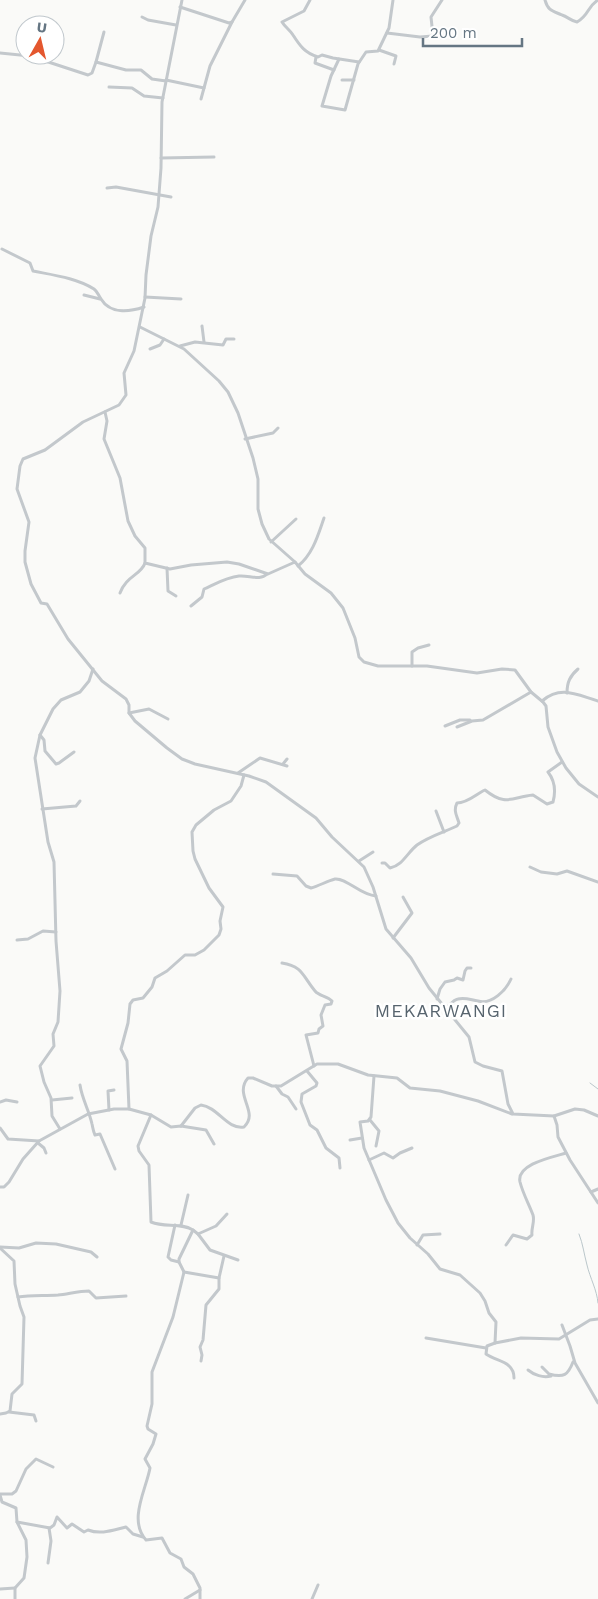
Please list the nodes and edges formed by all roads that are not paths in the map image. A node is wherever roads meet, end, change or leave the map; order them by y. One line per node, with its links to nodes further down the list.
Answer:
1 (182, 0): 8 (street)
2 (245, 0): 10 (street)
3 (310, 0): 16 (street)
4 (393, 0): 13 (street)
5 (442, 0): 13 (street)
6 (545, 0): 7 (street)
7 (598, 0)
8 (180, 7): 10 (street); 11 (street)
9 (142, 17): 11 (street)
10 (232, 22): 26 (street)
11 (176, 26): 24 (street)
12 (104, 32): 18 (street)
13 (387, 33): 14 (street)
14 (379, 50): 19 (street); 20 (street)
15 (0, 53): 18 (street)
16 (316, 56): 17 (street); 21 (street)
17 (339, 59): 19 (street); 21 (street)
18 (96, 62): 24 (street)
19 (359, 62): 23 (street)
20 (394, 64)
21 (334, 70): 23 (street)
22 (342, 80): 23 (street)
23 (354, 80)
24 (166, 81): 26 (street); 27 (street)
25 (109, 87): 27 (street)
26 (204, 88): 28 (street)
27 (164, 98): 30 (street)
28 (201, 99)
29 (214, 157): 30 (street)
30 (162, 158): 32 (street)
31 (108, 188): 32 (street)
32 (159, 194): 33 (street); 36 (street)
33 (171, 197)
34 (2, 249): 37 (street)
35 (84, 295): 37 (street)
36 (145, 296): 38 (street); 39 (street)
37 (101, 299): 39 (street)
38 (181, 299)
39 (144, 307): 41 (street)
40 (202, 326): 44 (street)
41 (140, 327): 42 (street); 47 (street)
42 (164, 339): 45 (street); 46 (street)
43 (234, 339): 44 (street)
44 (204, 342): 45 (street)
45 (180, 346): 49 (street)
46 (150, 349)
47 (105, 412): 54 (street); 63 (street)
48 (278, 428): 49 (street)
49 (245, 439): 52 (street)
50 (324, 518): 55 (street)
51 (296, 520): 52 (street)
52 (271, 542): 53 (street)
53 (295, 562): 55 (street); 57 (street)
54 (145, 563): 56 (street); 58 (street)
55 (298, 566): 62 (street)
56 (167, 568): 57 (street); 59 (street)
57 (268, 574): 60 (street)
58 (120, 593)
59 (176, 596)
60 (191, 606)
61 (429, 645): 62 (street)
62 (412, 666): 65 (street)
63 (93, 669): 69 (street); 74 (street)
64 (578, 669): 66 (street)
65 (531, 692): 67 (street); 71 (street)
66 (567, 693): 67 (street); 68 (street)
67 (541, 701): 77 (street)
68 (598, 701)
69 (129, 714): 70 (street); 78 (street)
70 (168, 719)
71 (472, 721): 72 (street); 73 (street)
72 (445, 726)
73 (457, 727)
74 (40, 735): 75 (street); 82 (street)
75 (74, 752)
76 (287, 759): 78 (street)
77 (562, 762): 80 (street); 84 (street)
78 (238, 774): 79 (street)
79 (244, 775): 86 (street); 111 (street)
80 (598, 797)
81 (80, 801): 82 (street)
82 (42, 809): 93 (street)
83 (436, 811): 84 (street)
84 (444, 832): 87 (street)
85 (373, 852): 86 (street)
86 (359, 861): 91 (street)
87 (382, 862)
88 (530, 868): 90 (street)
89 (273, 874): 91 (street)
90 (598, 882)
91 (376, 896): 94 (street)
92 (403, 897): 94 (street)
93 (56, 932): 95 (street); 108 (street)
94 (393, 938): 99 (street)
95 (17, 940)
96 (282, 963): 101 (street)
97 (471, 968): 99 (street)
98 (511, 979): 100 (street)
99 (437, 999): 100 (street)
100 (446, 1008): 115 (street)
101 (314, 1066): 102 (street); 103 (street)
102 (307, 1070): 105 (street); 132 (street)
103 (374, 1076): 115 (street); 119 (street)
104 (80, 1085): 114 (street)
105 (276, 1086): 112 (street); 120 (street)
106 (114, 1090): 113 (street)
107 (72, 1098): 108 (street)
108 (52, 1100): 122 (street)
109 (0, 1102): 110 (street)
110 (16, 1102)
111 (129, 1108): 113 (street); 116 (street)
112 (296, 1108)
113 (109, 1110): 114 (street)
114 (88, 1114): 122 (street); 133 (street)
115 (513, 1114): 117 (street)
116 (151, 1115): 120 (street); 141 (street)
117 (554, 1116): 118 (street); 130 (street)
118 (598, 1116)
119 (370, 1120): 123 (street); 127 (street)
120 (181, 1126): 126 (street)
121 (0, 1128): 125 (street)
122 (60, 1129): 125 (street)
123 (362, 1138): 124 (street); 131 (street)
124 (350, 1140)
125 (38, 1142): 129 (street); 134 (street)
126 (214, 1144)
127 (376, 1146)
128 (412, 1148): 131 (street)
129 (46, 1153)
130 (566, 1153): 136 (street); 146 (street)
131 (369, 1160): 145 (street)
132 (340, 1168)
133 (115, 1169)
134 (0, 1187)
135 (598, 1189): 136 (street)
136 (591, 1192): 138 (street)
137 (188, 1195): 140 (street)
138 (598, 1203)
139 (227, 1214): 143 (street)
140 (181, 1225): 141 (street); 142 (street)
141 (175, 1226): 151 (street)
142 (193, 1230): 143 (street); 151 (street)
143 (198, 1234): 148 (street)
144 (440, 1234): 145 (street)
145 (417, 1244): 160 (street)
146 (506, 1245)
147 (0, 1247): 149 (street); 155 (street)
148 (224, 1256): 150 (street); 153 (street)
149 (97, 1257)
150 (238, 1260)
151 (179, 1262): 152 (street)
152 (184, 1272): 153 (street); 177 (street)
153 (219, 1278): 162 (street)
154 (126, 1296): 155 (street)
155 (18, 1297): 169 (street)
156 (598, 1319): 158 (street)
157 (562, 1325): 158 (street)
158 (566, 1335): 160 (street); 163 (street)
159 (426, 1338): 161 (street)
160 (495, 1343): 161 (street)
161 (486, 1348): 167 (street)
162 (201, 1361)
163 (574, 1361): 166 (street); 168 (street)
164 (542, 1366): 166 (street)
165 (528, 1370): 166 (street)
166 (552, 1375)
167 (514, 1378)
168 (598, 1403)
169 (9, 1412): 170 (street); 171 (street)
170 (0, 1414)
171 (36, 1421)
172 (53, 1466): 173 (street)
173 (0, 1495): 174 (street)
174 (1, 1502): 175 (street)
175 (18, 1522): 176 (street); 180 (street)
176 (49, 1528): 177 (street); 178 (street)
177 (143, 1538): 182 (street)
178 (48, 1563)
179 (318, 1585): 186 (street)
180 (15, 1588): 181 (street); 183 (street)
181 (0, 1589)
182 (200, 1590): 184 (street); 185 (street)
183 (15, 1599)
184 (185, 1599)
185 (200, 1599)
186 (312, 1599)

